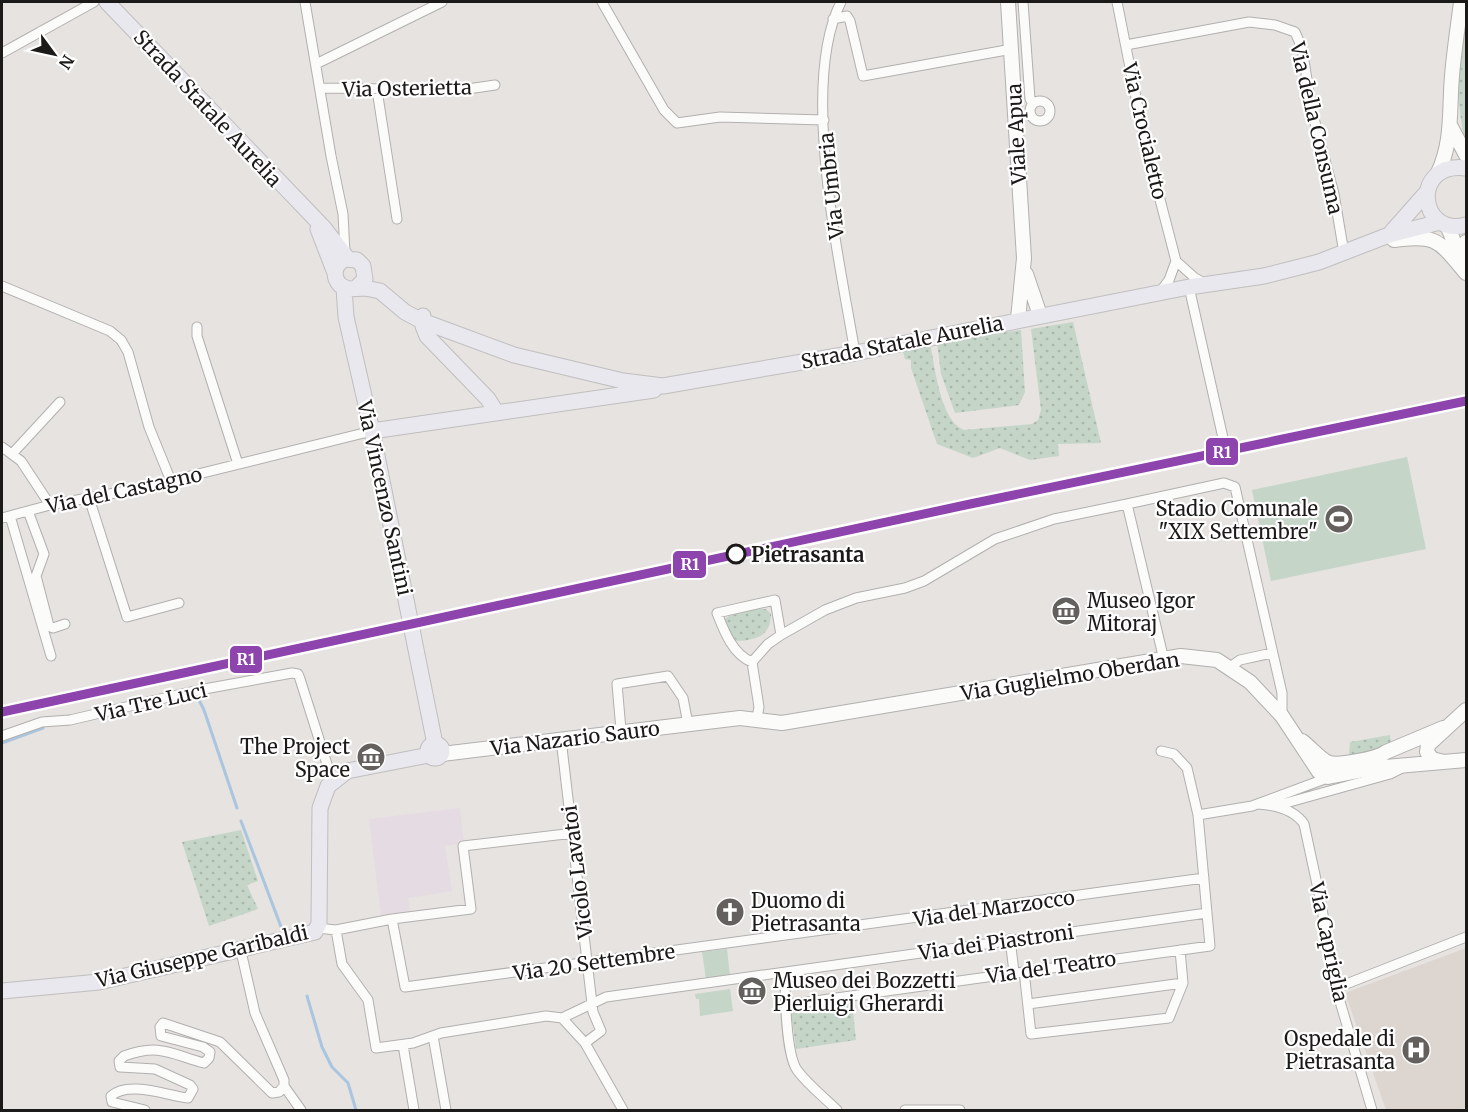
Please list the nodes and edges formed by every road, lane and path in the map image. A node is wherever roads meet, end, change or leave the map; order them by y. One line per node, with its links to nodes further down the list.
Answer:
1 (94, 2): 14 (street)
2 (107, 2): 26 (main road, Strada Statale Aurelia)
3 (306, 2): 15 (street, Via Osterietta)
4 (442, 2): 15 (street, Via Osterietta)
5 (602, 2): 20 (street)
6 (841, 2): 11 (street, Via Umbria)
7 (1008, 2): 13 (main road, Viale Apua)
8 (1023, 2): 19 (street)
9 (1118, 2): 12 (street, Via Crocialetto)
10 (1461, 2): 21 (main road)
11 (833, 19): 13 (street); 20 (street, Via Umbria)
12 (1126, 45): 32 (street, Via della Consuma); 34 (street, Via Crocialetto)
13 (1012, 49): 35 (main road, Viale Apua)
14 (2, 53)
15 (316, 64): 17 (street, Via Osterietta)
16 (495, 85): 18 (street, Via Osterietta)
17 (320, 88): 18 (street, Via Osterietta); 33 (street, Via Osterietta)
18 (377, 90): 27 (street)
19 (1033, 104)
20 (824, 120): 48 (street, Via Umbria)
21 (1451, 127): 22 (main road); 24 (main road)
22 (1467, 155)
23 (1467, 168): 24 (main road)
24 (1438, 173): 25 (main road, Strada Statale Aurelia)
25 (1427, 192): 28 (main road); 30 (main road, Strada Statale Aurelia)
26 (308, 214): 33 (main road); 38 (main road)
27 (397, 219)
28 (1444, 224): 29 (main road, Strada Statale Aurelia); 30 (main road, Strada Statale Aurelia); 37 (main road)
29 (1467, 225)
30 (1389, 234): 31 (main road, Strada Statale Aurelia)
31 (1365, 244): 32 (main road, Strada Statale Aurelia); 37 (main road, Strada Statale Aurelia)
32 (1344, 253): 39 (main road, Strada Statale Aurelia)
33 (346, 256): 36 (main road); 38 (main road)
34 (1176, 261): 39 (street); 43 (street)
35 (1024, 267): 44 (main road, Viale Apua); 46 (main road, Viale Apua)
36 (365, 270): 42 (main road); 45 (main road, Strada Statale Aurelia)
37 (1467, 272)
38 (335, 273): 42 (main road)
39 (1207, 284): 41 (main road, Strada Statale Aurelia)
40 (2, 286): 59 (street)
41 (1190, 287): 43 (main road, Strada Statale Aurelia); 54 (street)
42 (350, 288): 45 (main road, Strada Statale Aurelia); 53 (main road, Via Vincenzo Santini)
43 (1160, 292): 44 (main road, Strada Statale Aurelia)
44 (1040, 315): 46 (main road, Strada Statale Aurelia)
45 (423, 319): 49 (main road, Strada Statale Aurelia); 51 (main road)
46 (1018, 319): 48 (main road, Strada Statale Aurelia)
47 (197, 327): 58 (street)
48 (855, 353): 49 (main road, Strada Statale Aurelia)
49 (663, 386): 51 (main road, Via del Castagno)
50 (60, 402): 56 (street)
51 (496, 412): 52 (main road, Via del Castagno)
52 (392, 428): 53 (main road, Via del Castagno); 57 (main road)
53 (372, 431): 57 (main road, Via Vincenzo Santini); 58 (street, Via del Castagno)
54 (1223, 438)
55 (2, 447): 56 (street)
56 (12, 454): 62 (street)
57 (377, 454): 83 (main road, Via Vincenzo Santini)
58 (238, 465): 59 (street, Via del Castagno)
59 (171, 481): 60 (street, Via del Castagno)
60 (89, 498): 62 (street, Via del Castagno); 65 (street)
61 (1127, 504): 67 (street); 68 (street); 70 (street)
62 (50, 505): 63 (street, Via del Castagno)
63 (28, 511): 64 (street, Via del Castagno); 66 (street)
64 (6, 517): 69 (street, Via del Castagno)
65 (180, 603)
66 (65, 624)
67 (781, 635): 71 (street); 71 (street)
68 (1272, 653): 72 (street); 74 (street)
69 (51, 656)
70 (1164, 660): 72 (main road, Via Guglielmo Oberdan); 75 (main road, Via Guglielmo Oberdan)
71 (752, 662): 75 (street)
72 (1235, 664): 74 (main road, Via Guglielmo Oberdan)
73 (1467, 710): 77 (main road)
74 (1282, 716): 81 (main road, Via Guglielmo Oberdan)
75 (757, 718): 76 (main road, Via Nazario Sauro)
76 (688, 724): 78 (main road, Via Nazario Sauro); 78 (street)
77 (1443, 728): 82 (main road); 87 (main road)
78 (621, 730): 80 (main road, Via Nazario Sauro)
79 (2, 736): 90 (street, Via Tre Luci)
80 (561, 739): 83 (main road, Via Nazario Sauro); 94 (street, Vicolo Lavatoi)
81 (1298, 739): 85 (main road); 89 (main road)
82 (1397, 749): 85 (main road); 88 (main road)
83 (435, 751): 90 (main road, Via Nazario Sauro)
84 (1161, 751): 93 (street)
85 (1379, 757): 89 (street)
86 (1467, 760): 87 (main road)
87 (1446, 762): 88 (main road)
88 (1403, 766): 89 (main road); 92 (street)
89 (1328, 777): 91 (street)
90 (332, 780): 98 (main road)
91 (1258, 804): 92 (street, Via Capriglia); 93 (street)
92 (1275, 806): 109 (street, Via Capriglia)
93 (1198, 814): 95 (street)
94 (574, 833): 97 (street, Via Giuseppe Garibaldi); 105 (street, Vicolo Lavatoi)
95 (1204, 878): 96 (street); 100 (street, Via del Marzocco)
96 (1207, 913): 102 (street, Via dei Piastroni); 104 (street, Via del Teatro)
97 (392, 919): 99 (street, Via Giuseppe Garibaldi); 105 (street, Via 20 Settembre)
98 (317, 928): 99 (street, Via Giuseppe Garibaldi); 103 (main road, Via Giuseppe Garibaldi)
99 (336, 930): 117 (street)
100 (784, 936): 105 (street, Via 20 Settembre)
101 (1467, 937): 109 (street)
102 (1010, 939): 106 (street); 107 (street, Via dei Piastroni)
103 (240, 947): 110 (main road, Via Giuseppe Garibaldi); 118 (street)
104 (1180, 950): 106 (street, Via del Teatro); 108 (street)
105 (588, 963): 111 (street, Vicolo Lavatoi)
106 (1019, 971): 112 (street); 113 (street, Via del Teatro)
107 (785, 973): 111 (street, Via dei Piastroni); 113 (street)
108 (1183, 983): 112 (street); 112 (street)
109 (1336, 988): 127 (street, Via Capriglia)
110 (2, 989)
111 (593, 1004): 114 (street, Via dei Piastroni); 116 (street, Vicolo Lavatoi)
112 (1028, 1004)
113 (786, 1005): 124 (street)
114 (562, 1018): 115 (street); 116 (street)
115 (433, 1036): 117 (street); 122 (street)
116 (585, 1043): 123 (street)
117 (403, 1045): 121 (street)
118 (284, 1086): 119 (street); 120 (street)
119 (145, 1110)
120 (301, 1110)
121 (414, 1110)
122 (446, 1110)
123 (623, 1110)
124 (837, 1110)
125 (905, 1110): 126 (street)
126 (960, 1110)
127 (1372, 1110)

